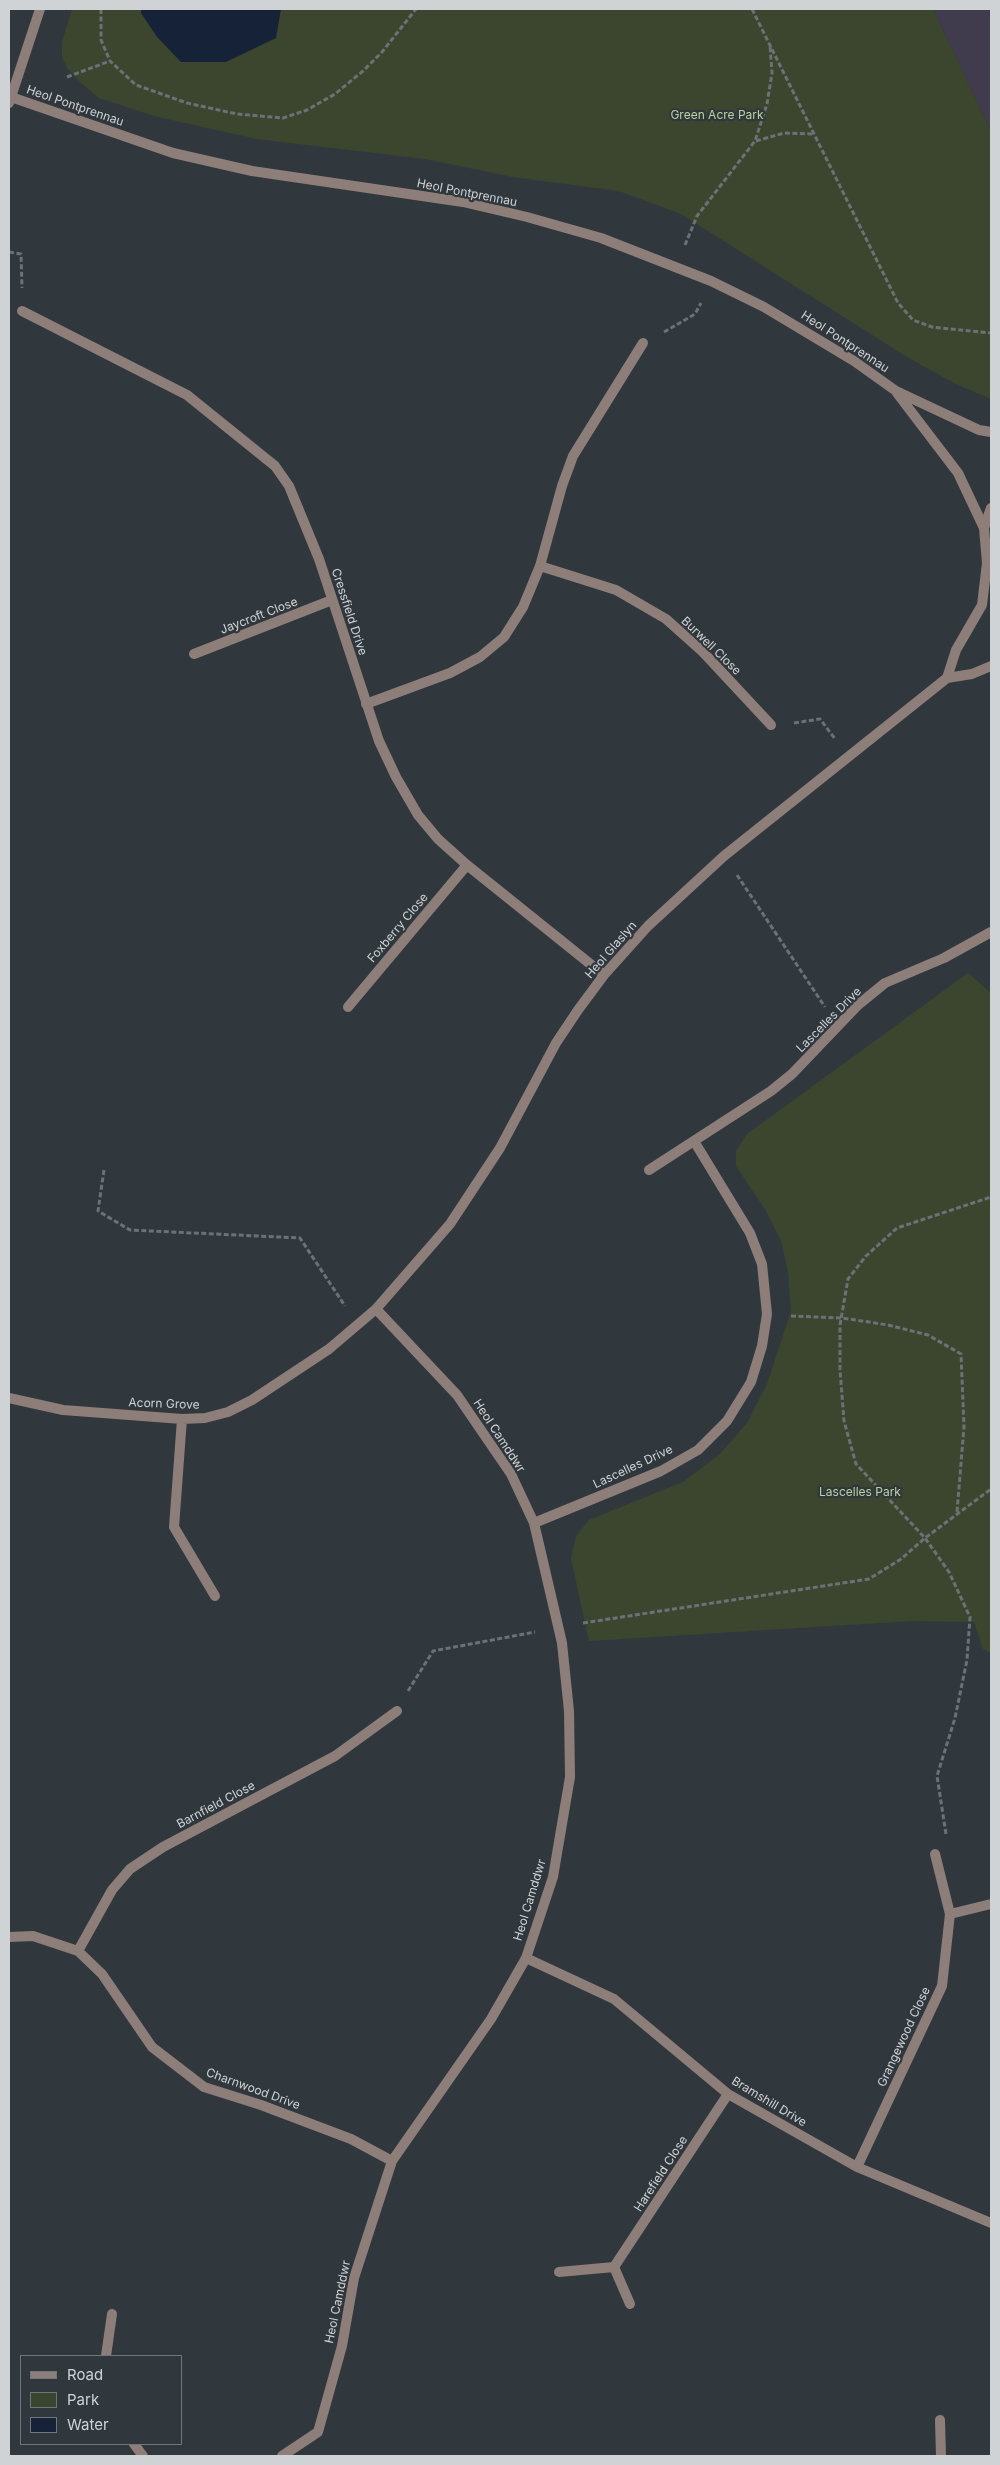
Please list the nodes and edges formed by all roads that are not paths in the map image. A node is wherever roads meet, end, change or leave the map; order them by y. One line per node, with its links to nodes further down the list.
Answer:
1 (40, 9): 2 (street)
2 (10, 100): 5 (street, Heol Pontprennau)
3 (22, 311): 12 (street, Cressfield Drive)
4 (644, 343): 10 (street)
5 (896, 391): 6 (street, Heol Pontprennau); 8 (street, Heol Pontprennau)
6 (991, 432)
7 (991, 508): 8 (street)
8 (984, 528): 9 (street)
9 (987, 563): 11 (street); 15 (street)
10 (540, 566): 16 (street); 17 (street, Burwell Close)
11 (991, 573)
12 (332, 600): 13 (street, Jaycroft Close); 16 (street, Cressfield Drive)
13 (194, 654)
14 (991, 666): 15 (street, Heol Glaslyn)
15 (947, 678): 20 (street, Heol Glaslyn)
16 (366, 704): 18 (street, Cressfield Drive)
17 (771, 725)
18 (467, 866): 20 (street, Cressfield Drive); 21 (street, Foxberry Close)
19 (991, 932): 22 (street, Lascelles Drive)
20 (604, 975): 24 (street, Heol Glaslyn)
21 (348, 1007)
22 (694, 1142): 23 (street, Lascelles Drive); 27 (street, Lascelles Drive)
23 (650, 1170)
24 (376, 1309): 26 (street, Acorn Grove); 27 (street, Heol Camddwr)
25 (9, 1398): 26 (street, Acorn Grove)
26 (182, 1419): 28 (street)
27 (534, 1523): 35 (street, Heol Camddwr)
28 (215, 1596)
29 (397, 1711): 34 (street, Barnfield Close)
30 (935, 1854): 32 (street, Grangewood Close)
31 (991, 1904): 32 (street)
32 (950, 1914): 38 (street, Grangewood Close)
33 (9, 1937): 34 (street, Charnwood Drive)
34 (78, 1951): 37 (street, Charnwood Drive)
35 (526, 1958): 36 (street, Bramshill Drive); 37 (street, Heol Camddwr)
36 (728, 2094): 38 (street, Bramshill Drive); 40 (street, Harefield Close)
37 (392, 2161): 48 (street, Heol Camddwr)
38 (857, 2167): 39 (street, Bramshill Drive)
39 (991, 2223)
40 (614, 2267): 41 (street); 42 (street)
41 (559, 2272)
42 (630, 2304)
43 (112, 2314): 44 (street)
44 (106, 2355)
45 (940, 2420): 49 (street)
46 (135, 2445): 47 (street)
47 (143, 2456)
48 (282, 2456)
49 (941, 2456)

